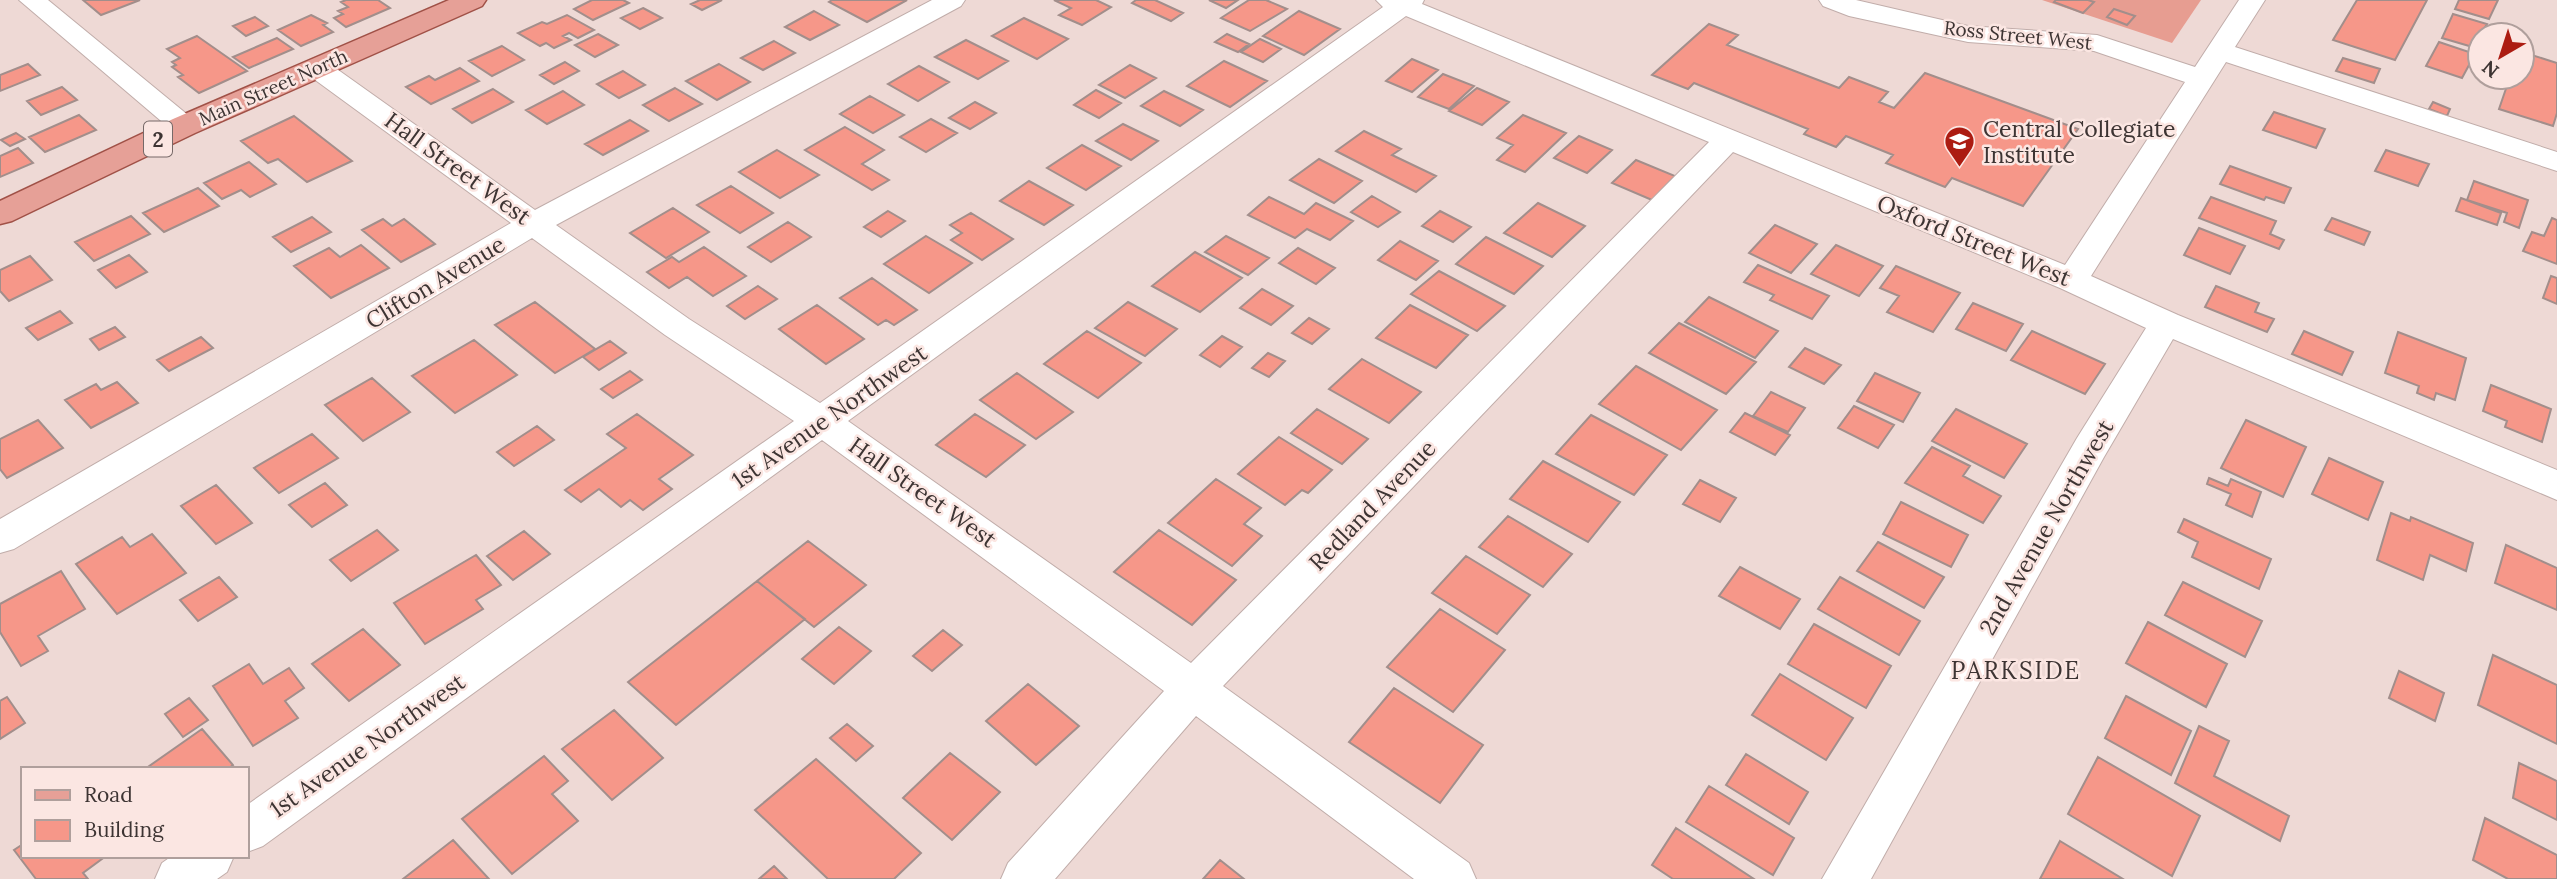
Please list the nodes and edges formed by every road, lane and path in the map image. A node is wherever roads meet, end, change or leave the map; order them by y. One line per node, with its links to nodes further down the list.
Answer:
1 (32, 0): 10 (street)
2 (472, 0): 8 (main road, Main Street North / 2)
3 (952, 0): 14 (street, Clifton Avenue)
4 (1832, 0): 9 (street, Ross Street West)
5 (2252, 0): 7 (street)
6 (1401, 2): 11 (street, Oxford Street West); 17 (street, 1st Avenue Northwest)
7 (2219, 51): 9 (street); 12 (street)
8 (317, 68): 10 (main road, Main Street North / 2); 14 (street, Hall Street West)
9 (2201, 78): 15 (street)
10 (184, 126): 13 (main road, Main Street North / 2)
11 (1728, 140): 15 (street, Oxford Street West); 20 (street, Redland Avenue)
12 (2557, 162)
13 (0, 214)
14 (535, 223): 17 (street, Hall Street West); 19 (street, Clifton Avenue)
15 (2072, 280): 16 (street, Oxford Street West)
16 (2166, 323): 18 (street, Oxford Street West); 26 (street, 2nd Avenue Northwest)
17 (821, 421): 20 (street, Hall Street West); 21 (street, 1st Avenue Northwest)
18 (2557, 486)
19 (0, 538)
20 (1194, 688): 24 (street, Redland Avenue); 25 (street, Hall Street West)
21 (248, 830)
22 (208, 858): 23 (street)
23 (179, 879)
24 (1025, 879)
25 (1452, 879)
26 (1846, 879)

